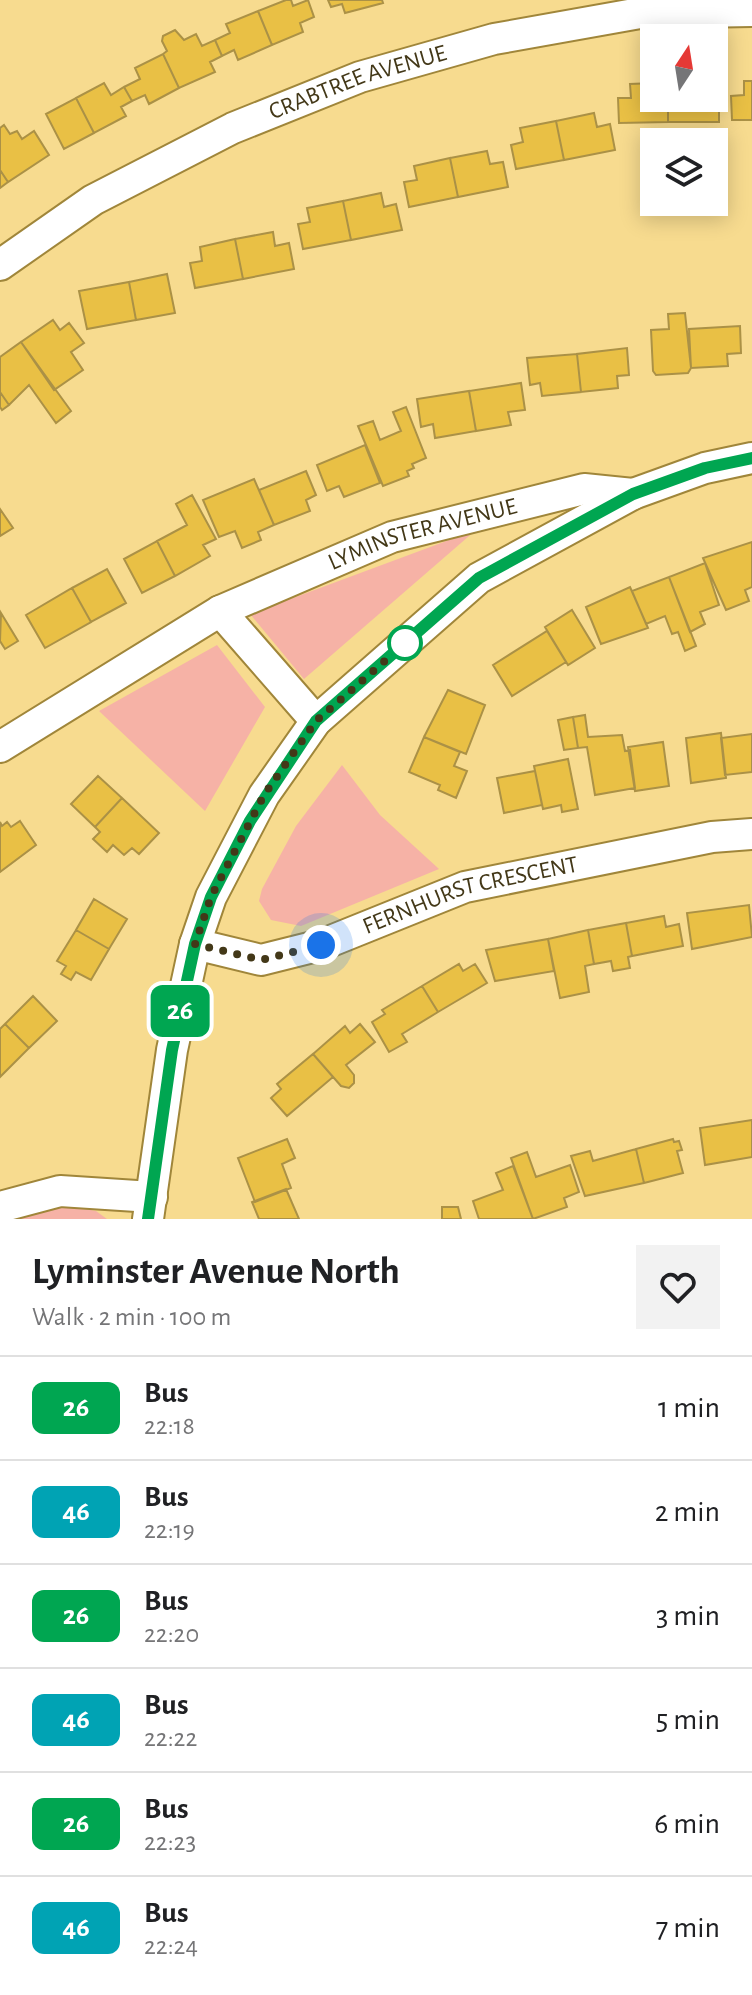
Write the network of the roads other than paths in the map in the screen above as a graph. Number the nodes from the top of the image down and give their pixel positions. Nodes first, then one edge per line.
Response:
1 (752, 11) edge
2 (0, 265) edge
3 (752, 458) edge
4 (633, 494) junction
5 (220, 611) junction
6 (316, 721) junction
7 (0, 747) edge
8 (752, 834) edge
9 (195, 944) junction
10 (0, 1207) edge
11 (150, 1208) edge

1 - 2 street, CRABTREE AVENUE
3 - 4 street
4 - 5 street, LYMINSTER AVENUE
4 - 6 street
5 - 6 street
5 - 7 street, LYMINSTER AVENUE
6 - 9 street
8 - 9 street, FERNHURST CRESCENT
9 - 11 street
10 - 11 street

